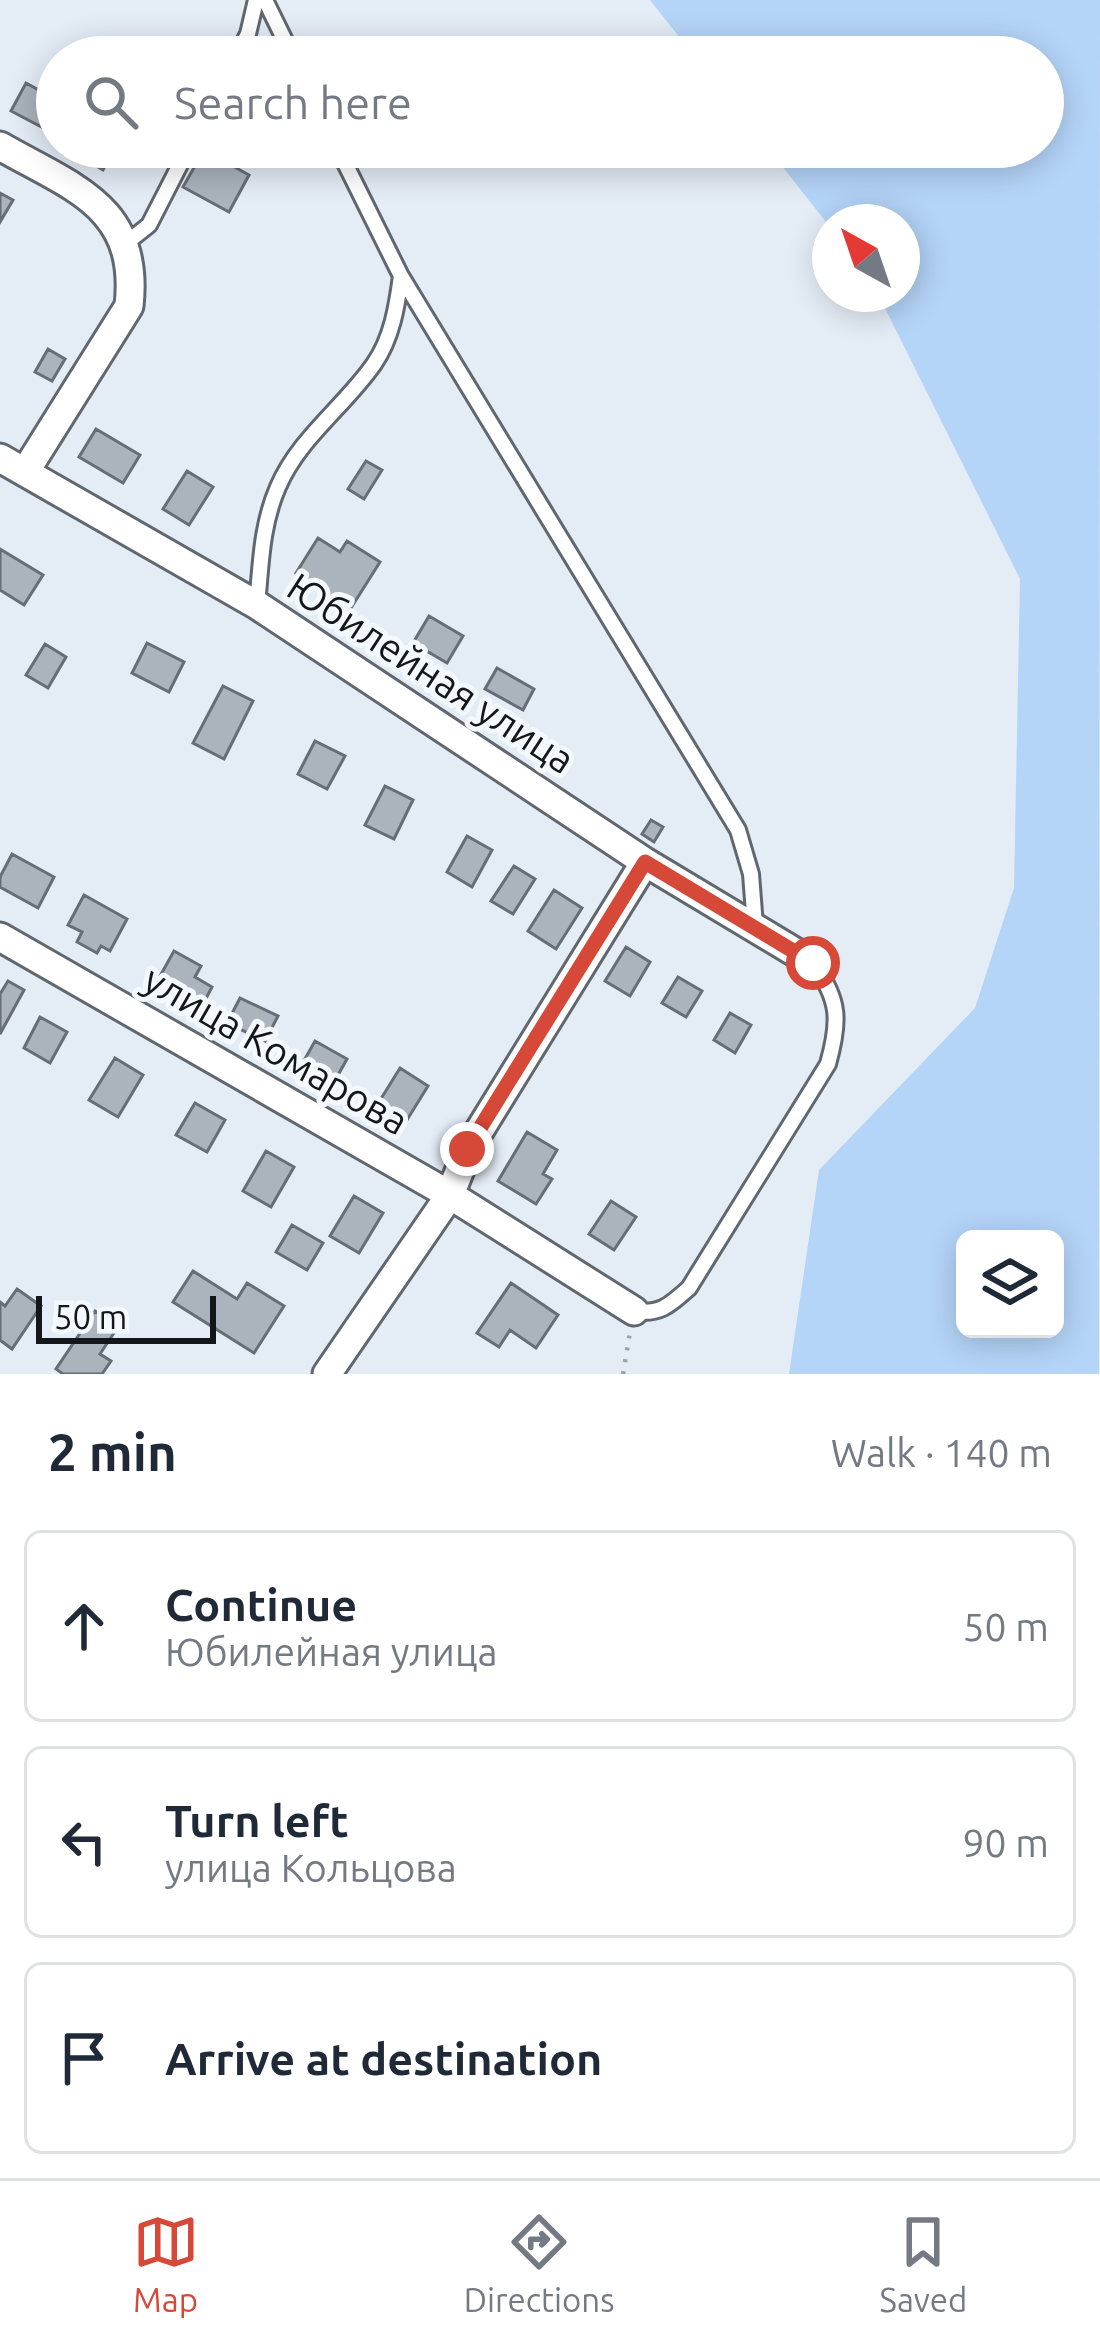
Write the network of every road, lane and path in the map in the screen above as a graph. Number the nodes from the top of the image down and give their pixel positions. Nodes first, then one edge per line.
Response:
1 (260, 0) edge
2 (247, 36) edge
3 (281, 36) edge
4 (0, 146) edge
5 (36, 167) edge
6 (39, 168) edge
7 (179, 168) edge
8 (347, 168) edge
9 (125, 244) junction
10 (400, 276) junction
11 (13, 465) edge
12 (257, 605) junction
13 (645, 862) junction
14 (755, 926) junction
15 (0, 937) edge
16 (813, 963) joint
17 (450, 1195) junction
18 (634, 1311) junction
19 (327, 1374) edge
20 (623, 1374) edge

1 - 2 lane
1 - 3 lane
4 - 5 street
6 - 9 street
7 - 9 lane
8 - 10 lane
9 - 11 street
10 - 12 lane
10 - 14 lane
11 - 12 street, Юбилейная улица
12 - 13 street, Юбилейная улица
13 - 14 street, Юбилейная улица
13 - 17 street
14 - 16 street, Юбилейная улица
15 - 17 street, улица Комарова
16 - 18 lane
17 - 18 street, улица Комарова
17 - 19 street
18 - 20 path

